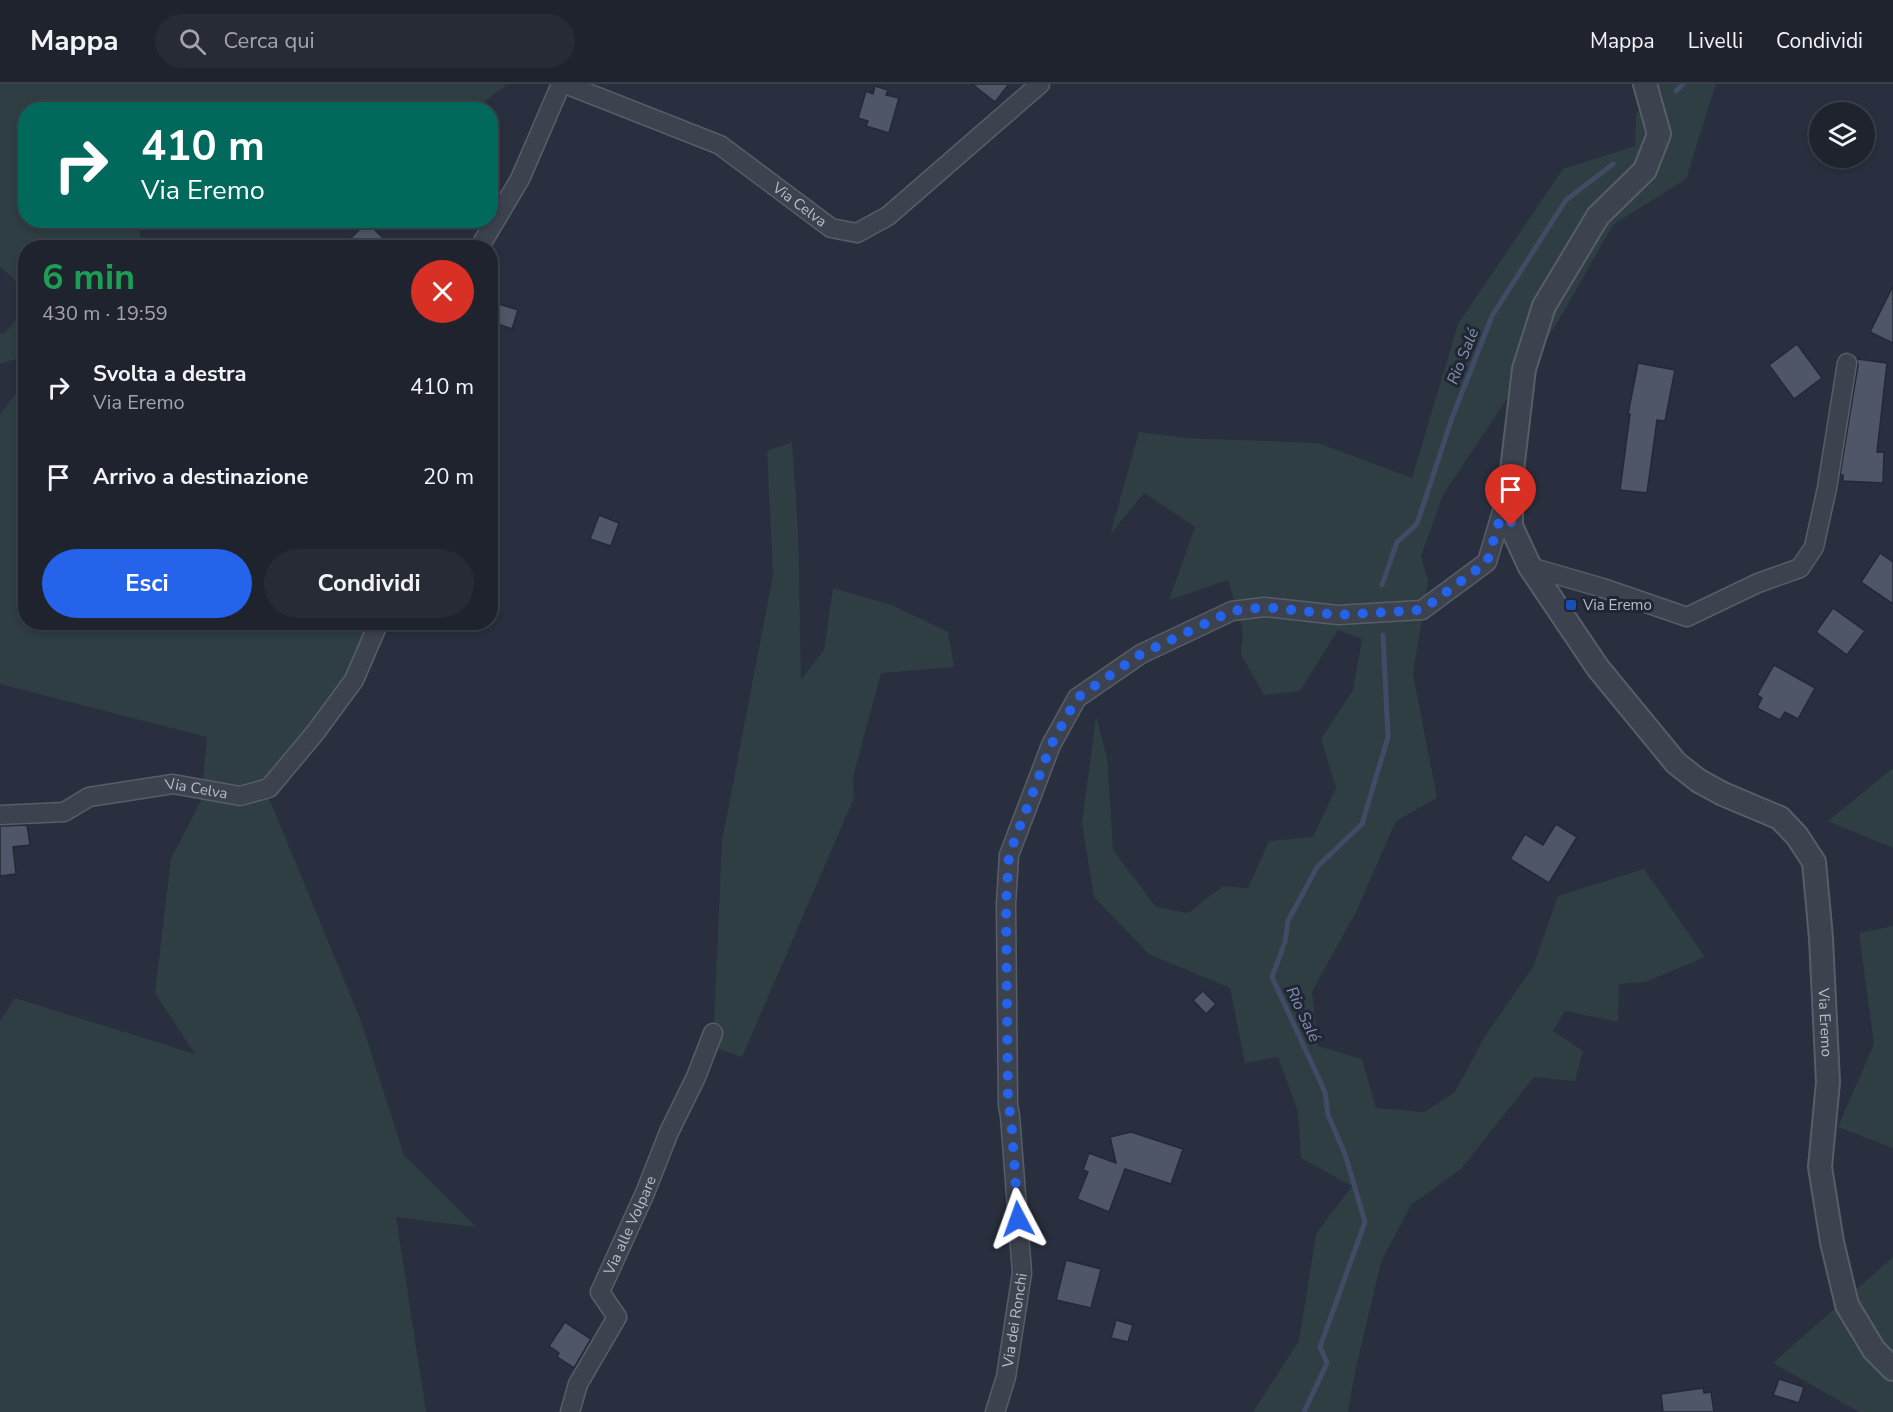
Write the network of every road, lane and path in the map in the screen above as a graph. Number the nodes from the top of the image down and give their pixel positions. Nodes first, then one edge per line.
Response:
1 (563, 84) edge
2 (1040, 84) edge
3 (1645, 84) edge
4 (498, 216) edge
5 (1847, 363) dead end
6 (1512, 479) junction
7 (1530, 567) junction
8 (376, 630) edge
9 (0, 815) edge
10 (713, 1033) dead end
11 (1893, 1369) edge
12 (570, 1412) edge
13 (995, 1412) edge

1 - 2 street, Via Celva
1 - 4 street, Via Celva
3 - 6 street, Via Eremo
5 - 7 street
6 - 7 street, Via Eremo
6 - 13 street, Via dei Ronchi
7 - 11 street, Via Eremo
8 - 9 street, Via Celva
10 - 12 street, Via alle Volpare

